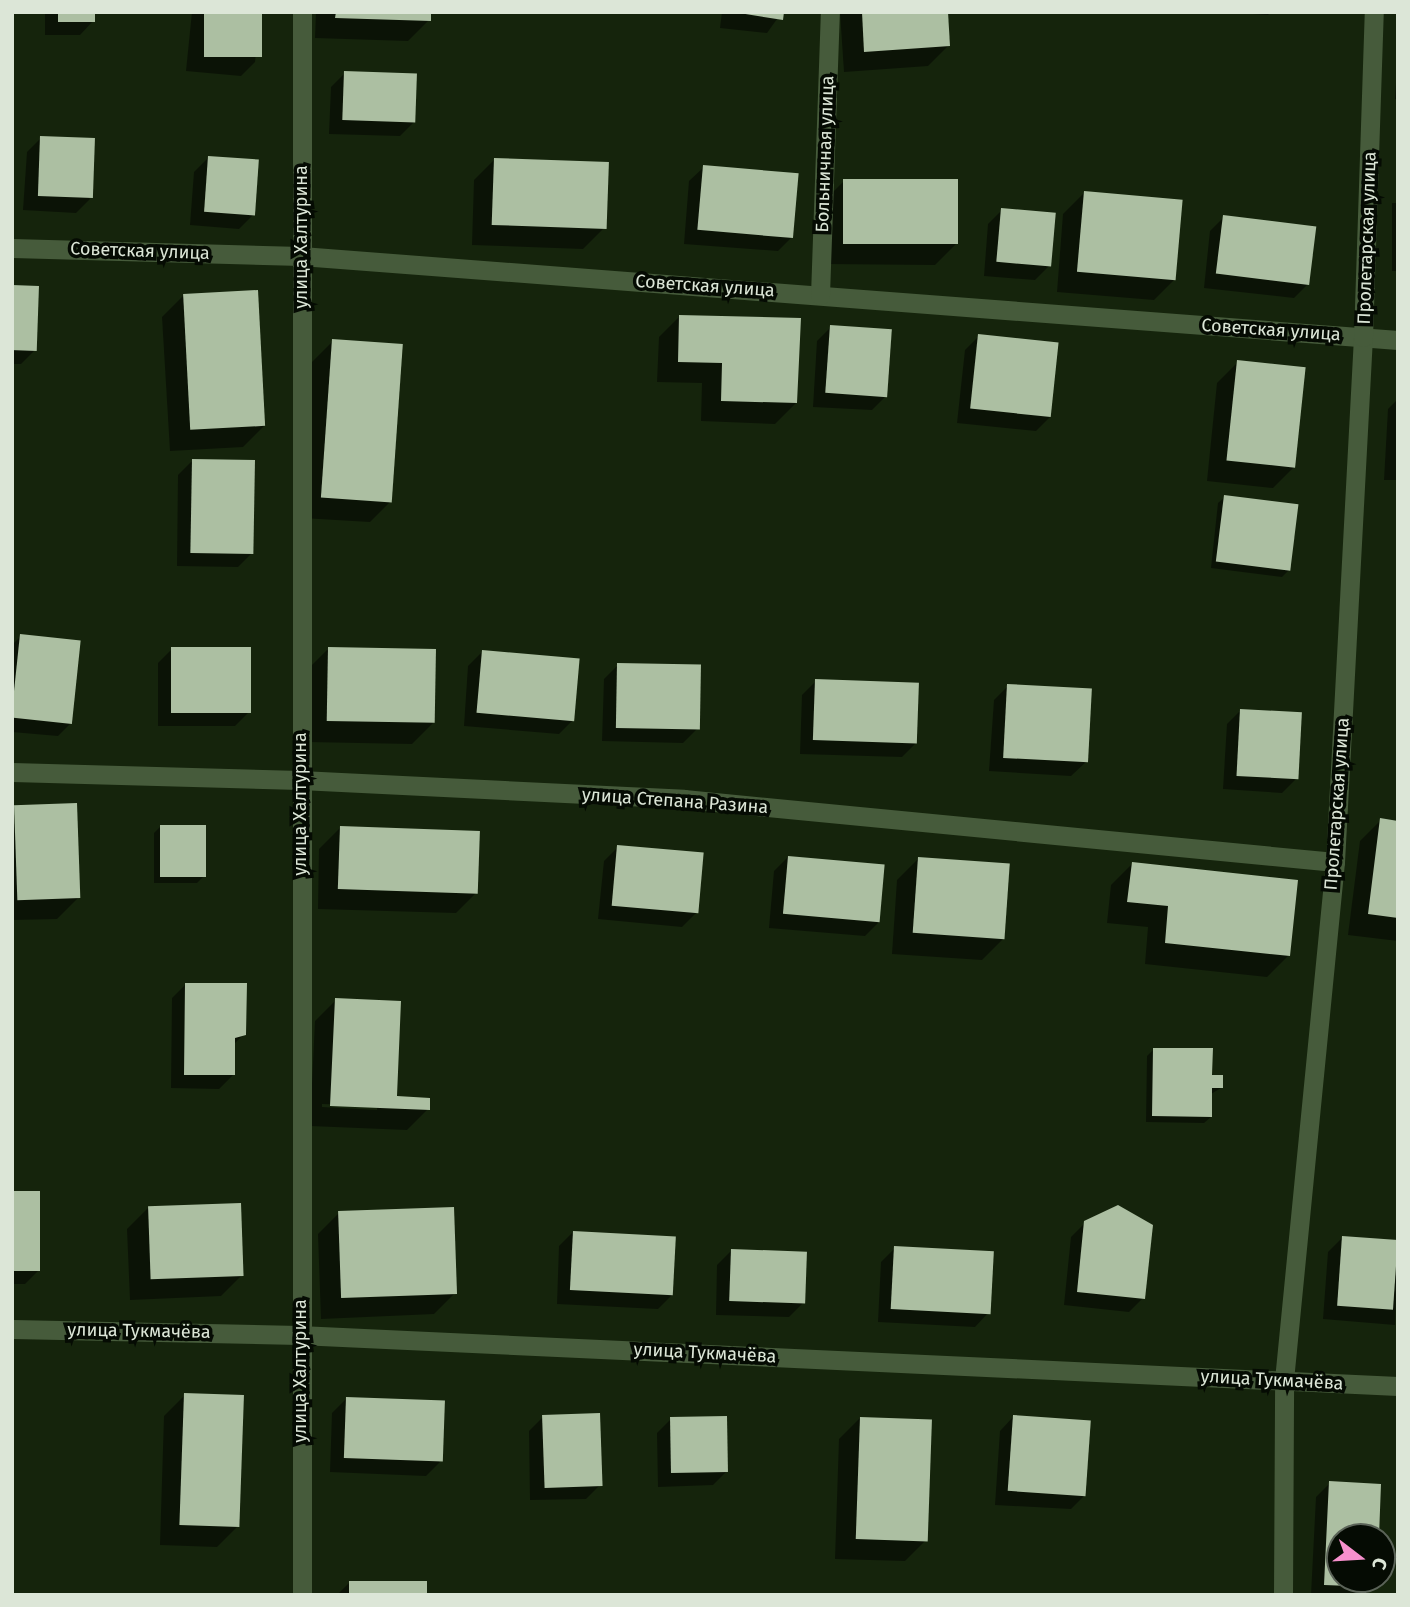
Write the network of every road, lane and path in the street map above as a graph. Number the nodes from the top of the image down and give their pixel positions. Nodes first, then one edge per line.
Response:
1 (302, 12) edge
2 (830, 12) edge
3 (1374, 12) edge
4 (12, 248) edge
5 (301, 256) junction
6 (820, 295) junction
7 (1363, 337) junction
8 (1398, 340) edge
9 (12, 772) edge
10 (300, 780) junction
11 (1335, 862) junction
12 (12, 1329) edge
13 (299, 1335) junction
14 (1284, 1380) junction
15 (1398, 1386) edge
16 (302, 1595) edge
17 (1283, 1595) edge

1 - 5 street, улица Халтурина
2 - 6 street, Больничная улица
3 - 7 street, Пролетарская улица
4 - 5 street, Советская улица
5 - 6 street, Советская улица
5 - 10 street, улица Халтурина
6 - 7 street, Советская улица
7 - 8 street, Советская улица
7 - 11 street, Пролетарская улица
9 - 10 street, улица Степана Разина
10 - 11 street, улица Степана Разина
10 - 13 street, улица Халтурина
11 - 14 street, Пролетарская улица
12 - 13 street, улица Тукмачёва
13 - 14 street, улица Тукмачёва
13 - 16 street, улица Халтурина
14 - 15 street, улица Тукмачёва
14 - 17 street, Пролетарская улица

